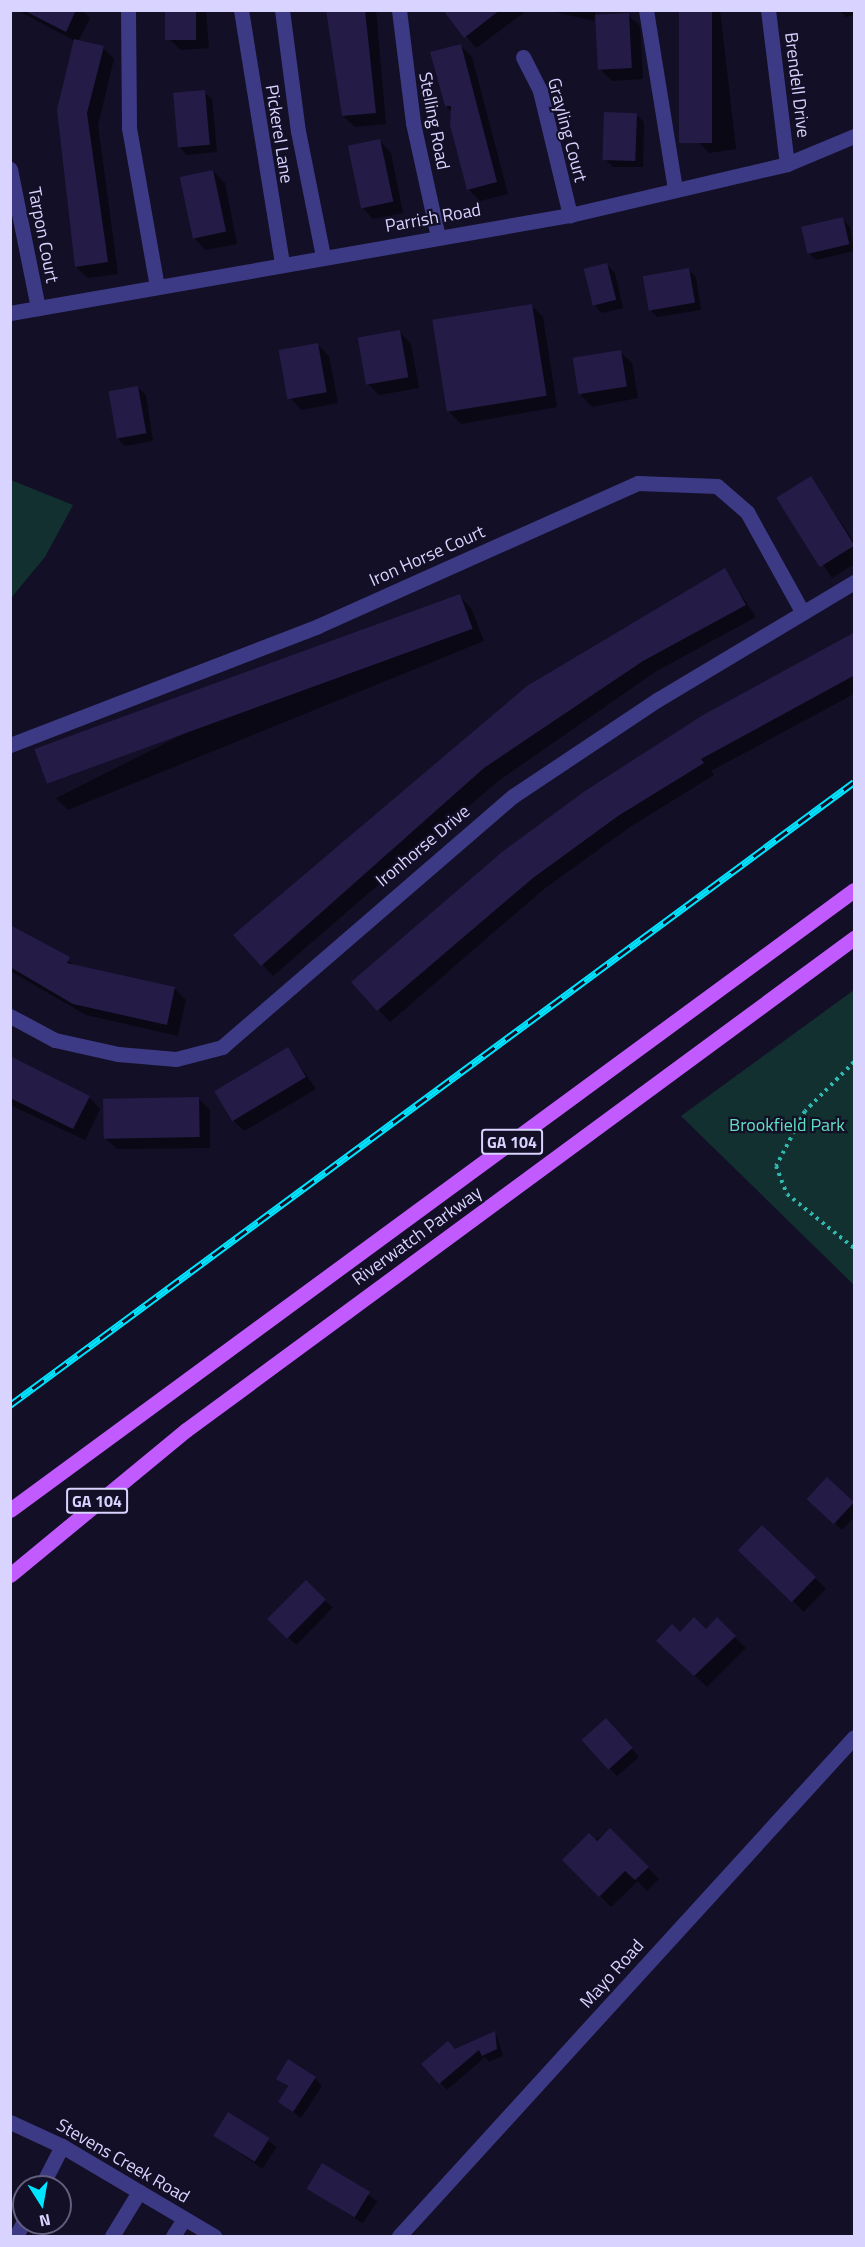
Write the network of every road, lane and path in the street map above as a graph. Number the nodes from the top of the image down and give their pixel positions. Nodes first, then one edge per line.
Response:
1 (128, 10) edge
2 (241, 10) edge
3 (282, 10) edge
4 (399, 10) edge
5 (646, 10) edge
6 (768, 10) edge
7 (523, 57) dead end
8 (855, 136) edge
9 (787, 164) junction
10 (10, 170) edge
11 (675, 190) junction
12 (570, 215) junction
13 (438, 237) junction
14 (323, 256) junction
15 (282, 264) junction
16 (157, 286) junction
17 (38, 308) junction
18 (10, 313) edge
19 (855, 582) edge
20 (803, 614) junction
21 (10, 745) edge
22 (855, 890) edge
23 (855, 938) edge
24 (10, 1016) edge
25 (855, 1062) edge
26 (855, 1248) edge
27 (10, 1510) edge
28 (10, 1575) edge
29 (855, 1737) edge
30 (10, 2122) edge
31 (62, 2146) junction
32 (47, 2175) edge
33 (139, 2192) junction
34 (184, 2219) junction
35 (117, 2235) edge
36 (173, 2236) edge
37 (214, 2236) edge
38 (399, 2236) edge

1 - 16 street
2 - 15 street, Pickerel Lane
3 - 14 street, Pickerel Lane
4 - 13 street, Stelling Road
5 - 11 street
6 - 9 street, Brendell Drive
7 - 12 street, Grayling Court
8 - 9 street, Parrish Road
9 - 11 street, Parrish Road
10 - 17 street, Tarpon Court
11 - 12 street, Parrish Road
12 - 13 street, Parrish Road
13 - 14 street, Parrish Road
14 - 15 street, Parrish Road
15 - 16 street, Parrish Road
16 - 17 street, Parrish Road
17 - 18 street, Parrish Road
19 - 20 street, Ironhorse Drive
20 - 21 street, Iron Horse Court
20 - 24 street, Ironhorse Drive
22 - 27 main road, Riverwatch Parkway / GA 104
23 - 28 main road, Riverwatch Parkway / GA 104
25 - 26 path
29 - 38 street, Mayo Road
30 - 31 street, Stevens Creek Road
31 - 32 street
31 - 33 street, Stevens Creek Road
33 - 34 street, Stevens Creek Road
33 - 35 street
34 - 36 street
34 - 37 street, Stevens Creek Road

